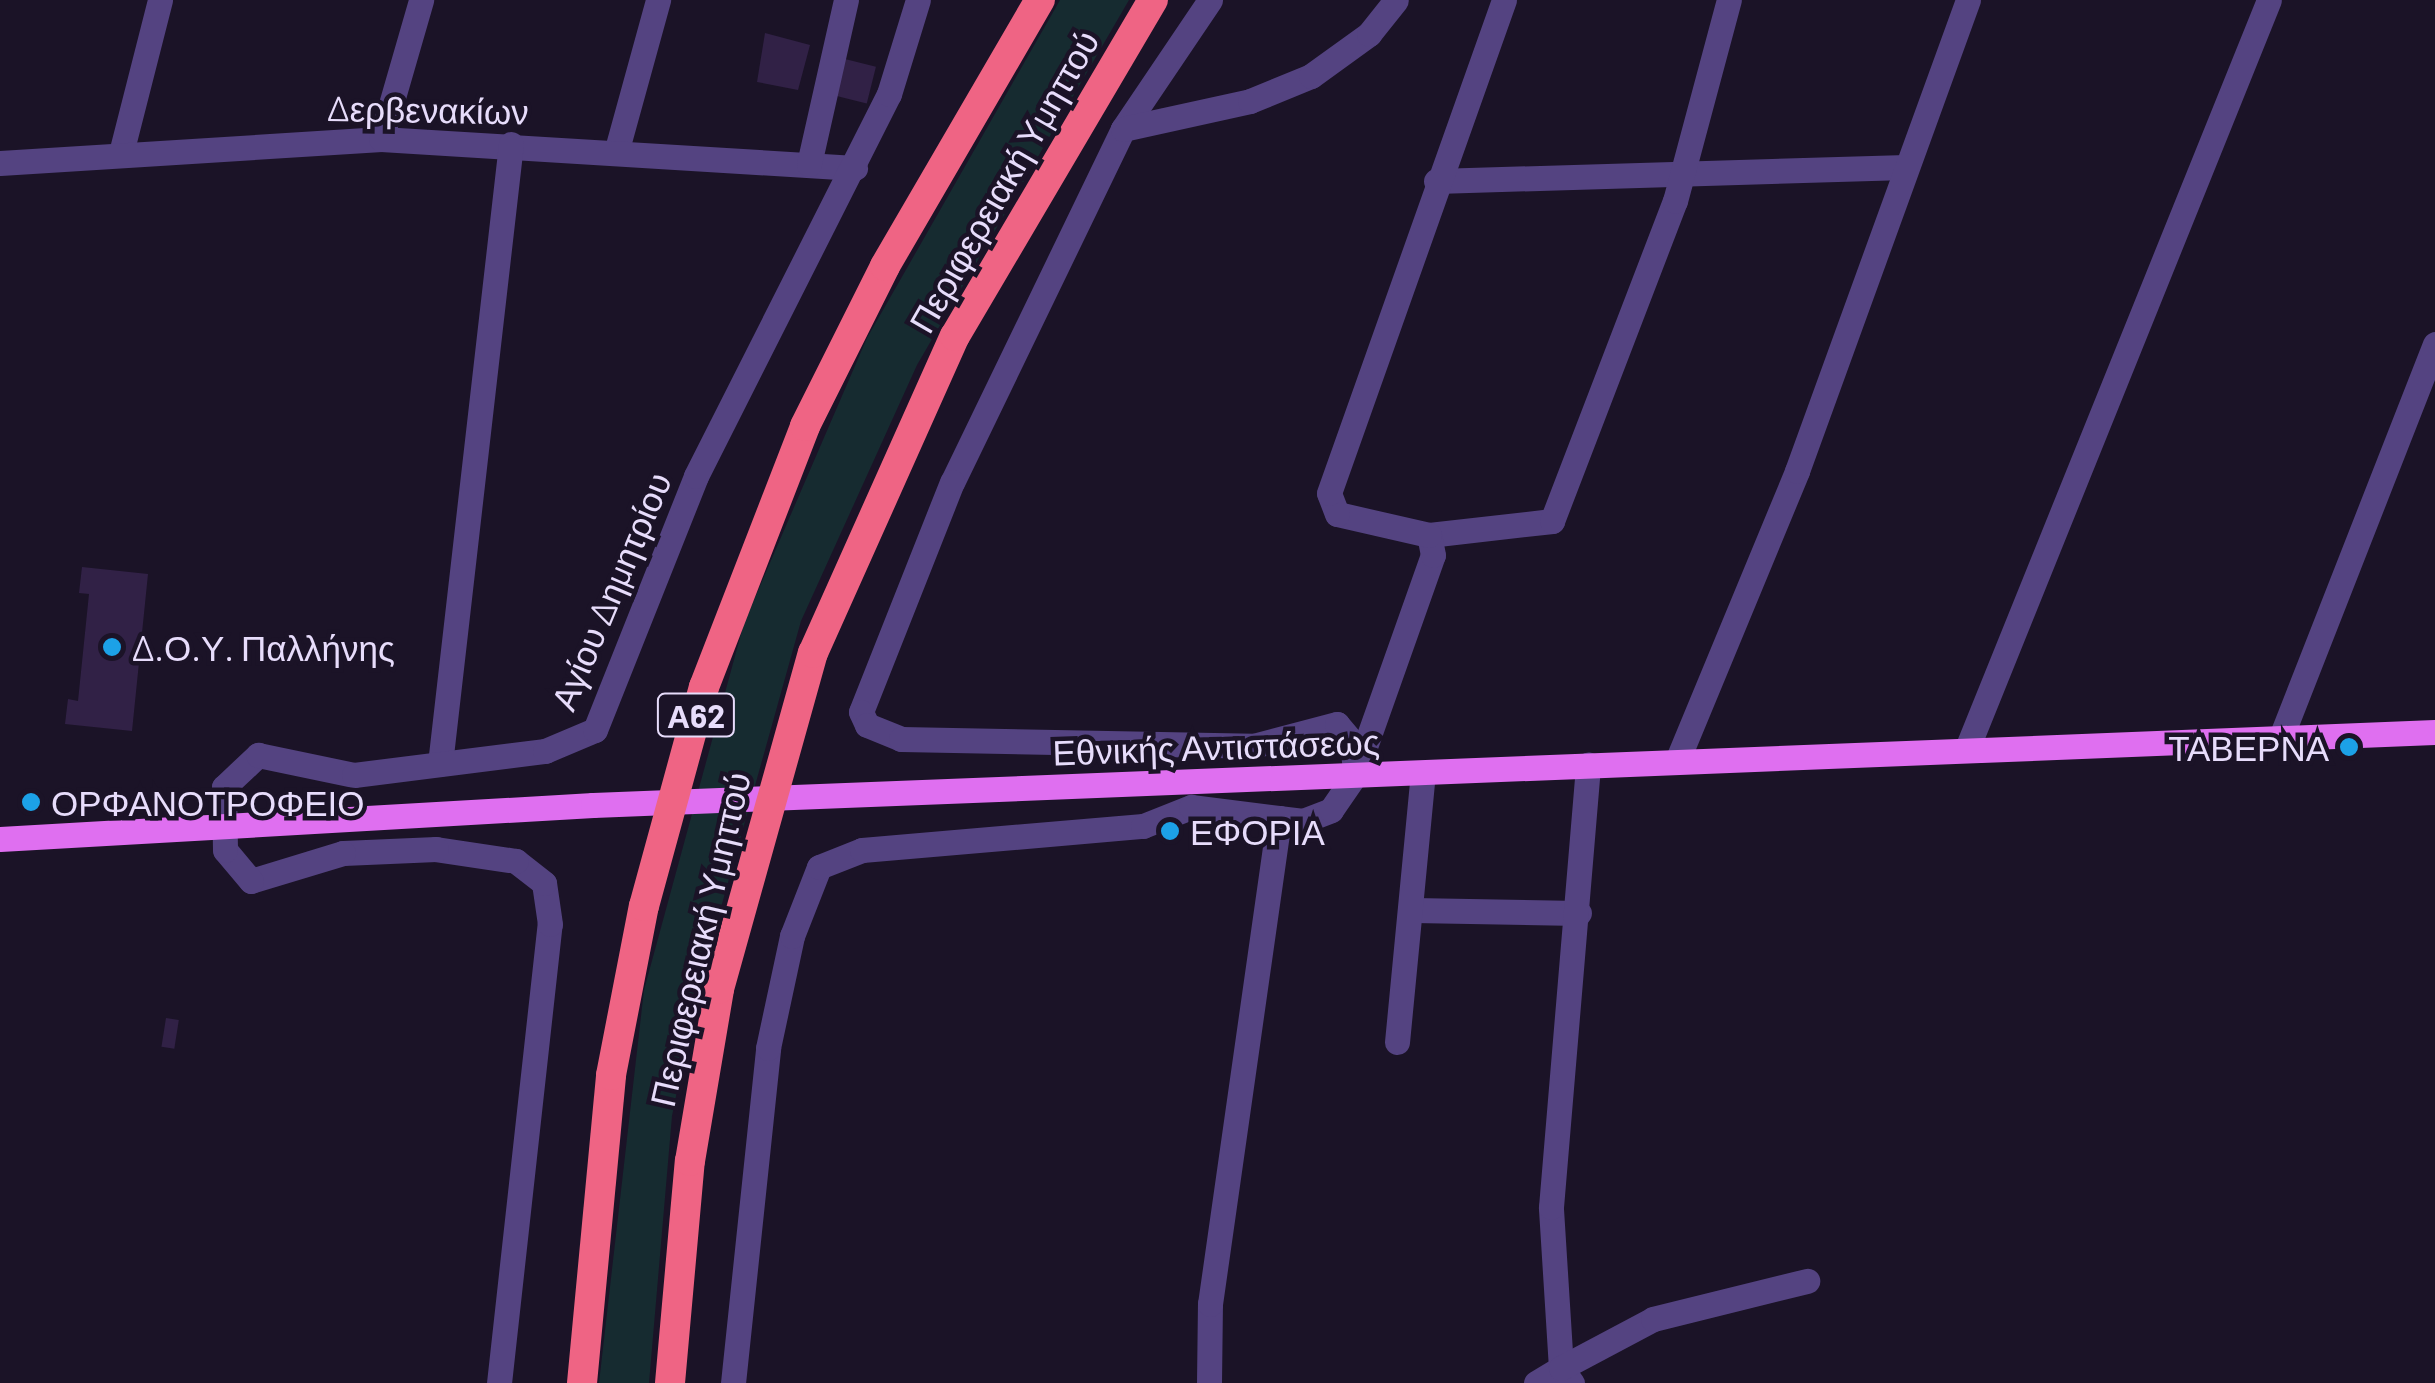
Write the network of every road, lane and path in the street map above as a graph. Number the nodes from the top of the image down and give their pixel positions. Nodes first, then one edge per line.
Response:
1 (160, 0) edge
2 (420, 0) edge
3 (658, 0) edge
4 (846, 0) edge
5 (918, 0) edge
6 (1040, 0) edge
7 (1153, 0) edge
8 (1210, 0) edge
9 (1396, 0) edge
10 (1504, 0) edge
11 (1729, 0) edge
12 (1968, 0) edge
13 (2268, 0) edge
14 (1124, 129) junction
15 (382, 139) junction
16 (511, 144) junction
17 (616, 150) junction
18 (121, 153) junction
19 (0, 163) edge
20 (809, 164) junction
21 (1906, 167) junction
22 (856, 168) junction
23 (1685, 172) junction
24 (1436, 181) junction
25 (2435, 344) edge
26 (1430, 535) junction
27 (2435, 732) edge
28 (2281, 737) junction
29 (1968, 746) junction
30 (1677, 761) junction
31 (440, 764) junction
32 (1588, 765) junction
33 (1423, 773) junction
34 (1355, 775) junction
35 (1279, 818) junction
36 (221, 826) junction
37 (0, 839) edge
38 (1414, 910) junction
39 (1579, 913) junction
40 (1397, 1042) dead end
41 (1808, 1281) dead end
42 (1566, 1376) edge
43 (498, 1383) edge
44 (582, 1383) edge
45 (670, 1383) edge
46 (733, 1383) edge
47 (1208, 1383) edge
48 (1536, 1383) edge

1 - 18 street
2 - 15 street
3 - 17 street
4 - 20 street
5 - 22 street, Αγίου Δημητρίου
6 - 44 highway, Περιφερειακή Υμηττού / Α62
7 - 45 highway, Περιφερειακή Υμηττού / Α62
8 - 14 street
9 - 14 street
10 - 24 street
11 - 23 street
12 - 21 street
13 - 29 street
14 - 34 street
15 - 16 street, Δερβενακίων
15 - 18 street, Δερβενακίων
16 - 17 street, Δερβενακίων
16 - 31 street
17 - 20 street, Δερβενακίων
18 - 19 street, Δερβενακίων
20 - 22 street, Δερβενακίων
21 - 23 street
21 - 30 street
22 - 31 street, Αγίου Δημητρίου
23 - 24 street
23 - 26 street
24 - 26 street
25 - 28 street
26 - 34 street
27 - 28 main road, Εθνικής Αντιστάσεως
28 - 29 main road, Εθνικής Αντιστάσεως
29 - 30 main road, Εθνικής Αντιστάσεως
30 - 32 main road, Εθνικής Αντιστάσεως
31 - 36 street, Αγίου Δημητρίου
32 - 33 main road, Εθνικής Αντιστάσεως
32 - 39 street
33 - 34 main road, Εθνικής Αντιστάσεως
33 - 38 street
34 - 35 street
34 - 36 main road, Εθνικής Αντιστάσεως
35 - 46 street
35 - 47 street
36 - 37 main road, Εθνικής Αντιστάσεως
36 - 43 street
38 - 39 street
38 - 40 street
39 - 42 street
41 - 42 street
42 - 48 street

